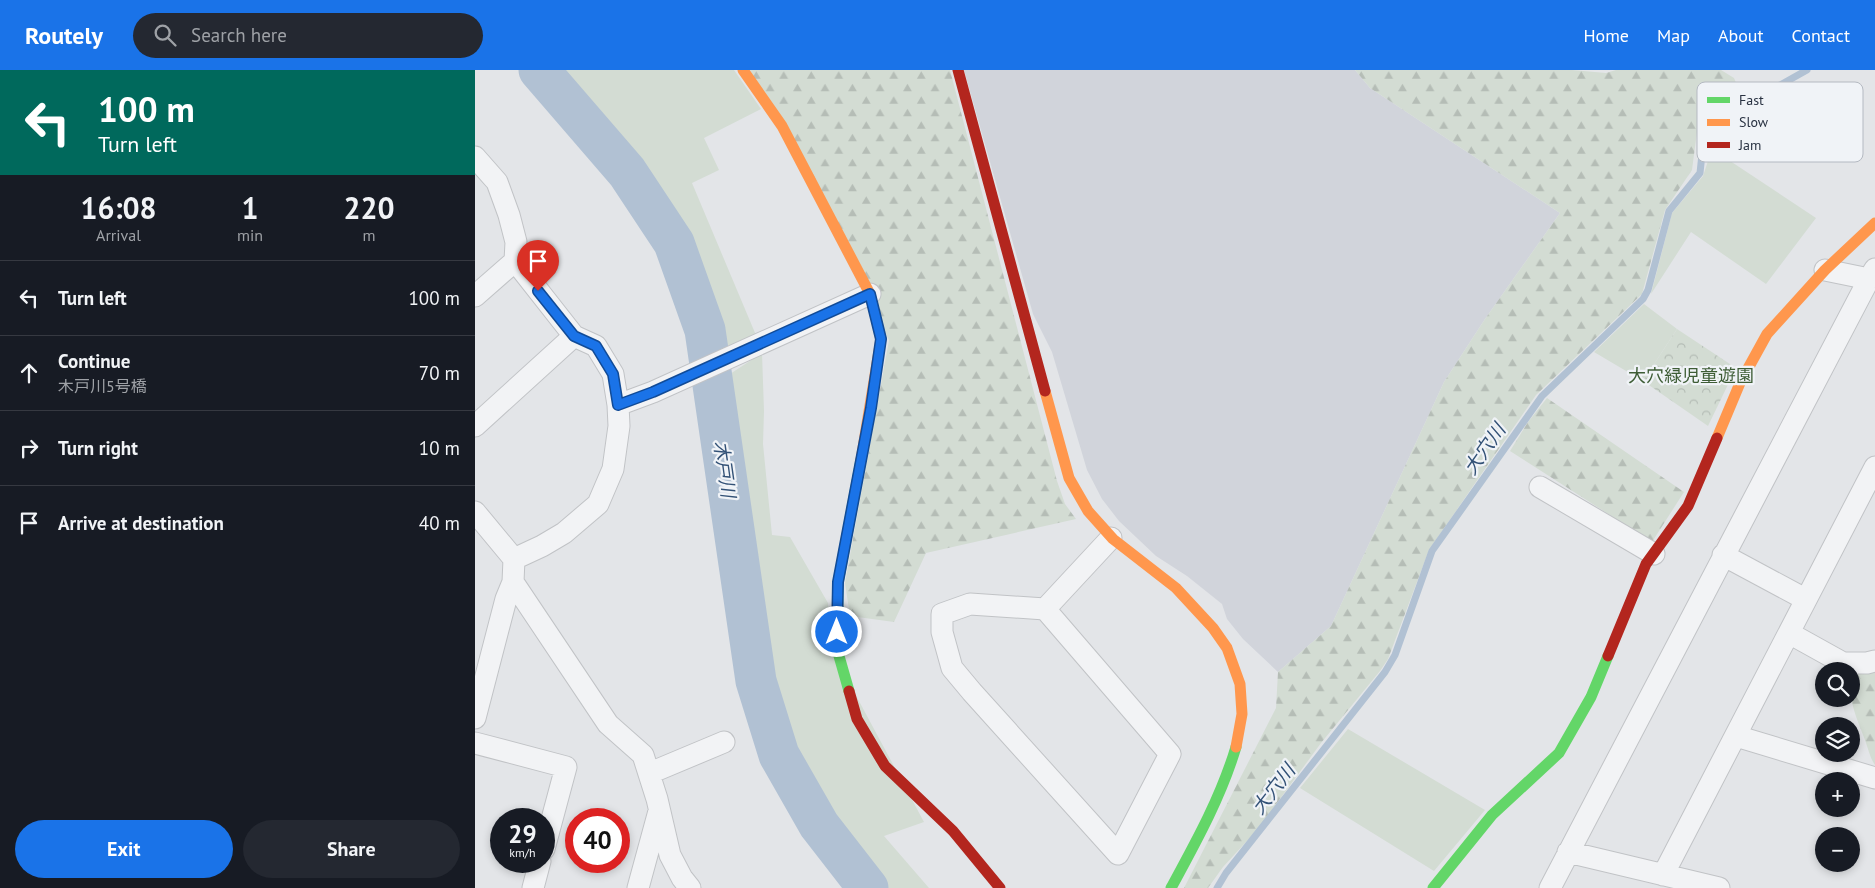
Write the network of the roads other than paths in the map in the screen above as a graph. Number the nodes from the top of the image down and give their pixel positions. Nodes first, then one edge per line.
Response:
1 (743, 70) edge
2 (958, 70) edge
3 (475, 157) edge
4 (1875, 223) edge
5 (515, 261) junction
6 (1825, 270) junction
7 (1872, 274) edge
8 (870, 294) junction
9 (475, 296) edge
10 (574, 336) junction
11 (635, 399) junction
12 (475, 426) edge
13 (1875, 467) edge
14 (1540, 487) dead end
15 (475, 512) edge
16 (1111, 538) junction
17 (1654, 554) junction
18 (1723, 555) junction
19 (514, 559) junction
20 (513, 582) junction
21 (1805, 599) junction
22 (1045, 609) junction
23 (1789, 633) junction
24 (1875, 661) edge
25 (475, 718) edge
26 (1736, 736) junction
27 (724, 742) dead end
28 (475, 743) edge
29 (650, 773) junction
30 (1875, 778) edge
31 (555, 808) edge
32 (660, 809) junction
33 (1568, 852) junction
34 (537, 873) edge
35 (1663, 875) junction
36 (533, 888) edge
37 (638, 888) edge
38 (690, 888) edge
39 (1000, 888) edge
40 (1171, 888) edge
41 (1433, 888) edge
42 (1549, 888) edge
43 (1719, 888) edge

1 - 8 street
2 - 16 street
3 - 5 street
4 - 6 street
5 - 9 street
5 - 10 street
6 - 7 street
6 - 17 street
7 - 18 street
8 - 11 street
8 - 39 street
10 - 11 street
10 - 12 street
11 - 19 street
13 - 21 street
14 - 17 street
15 - 19 street
16 - 22 street
16 - 40 street
17 - 41 street
18 - 21 street
18 - 33 street
19 - 20 street
20 - 25 street
20 - 29 street
21 - 23 street
22 - 22 street
23 - 24 street
23 - 26 street
26 - 30 street
26 - 35 street
27 - 29 street
28 - 31 street
29 - 32 street
32 - 37 street
32 - 38 street
33 - 35 street
33 - 42 street
34 - 36 street
35 - 43 street

